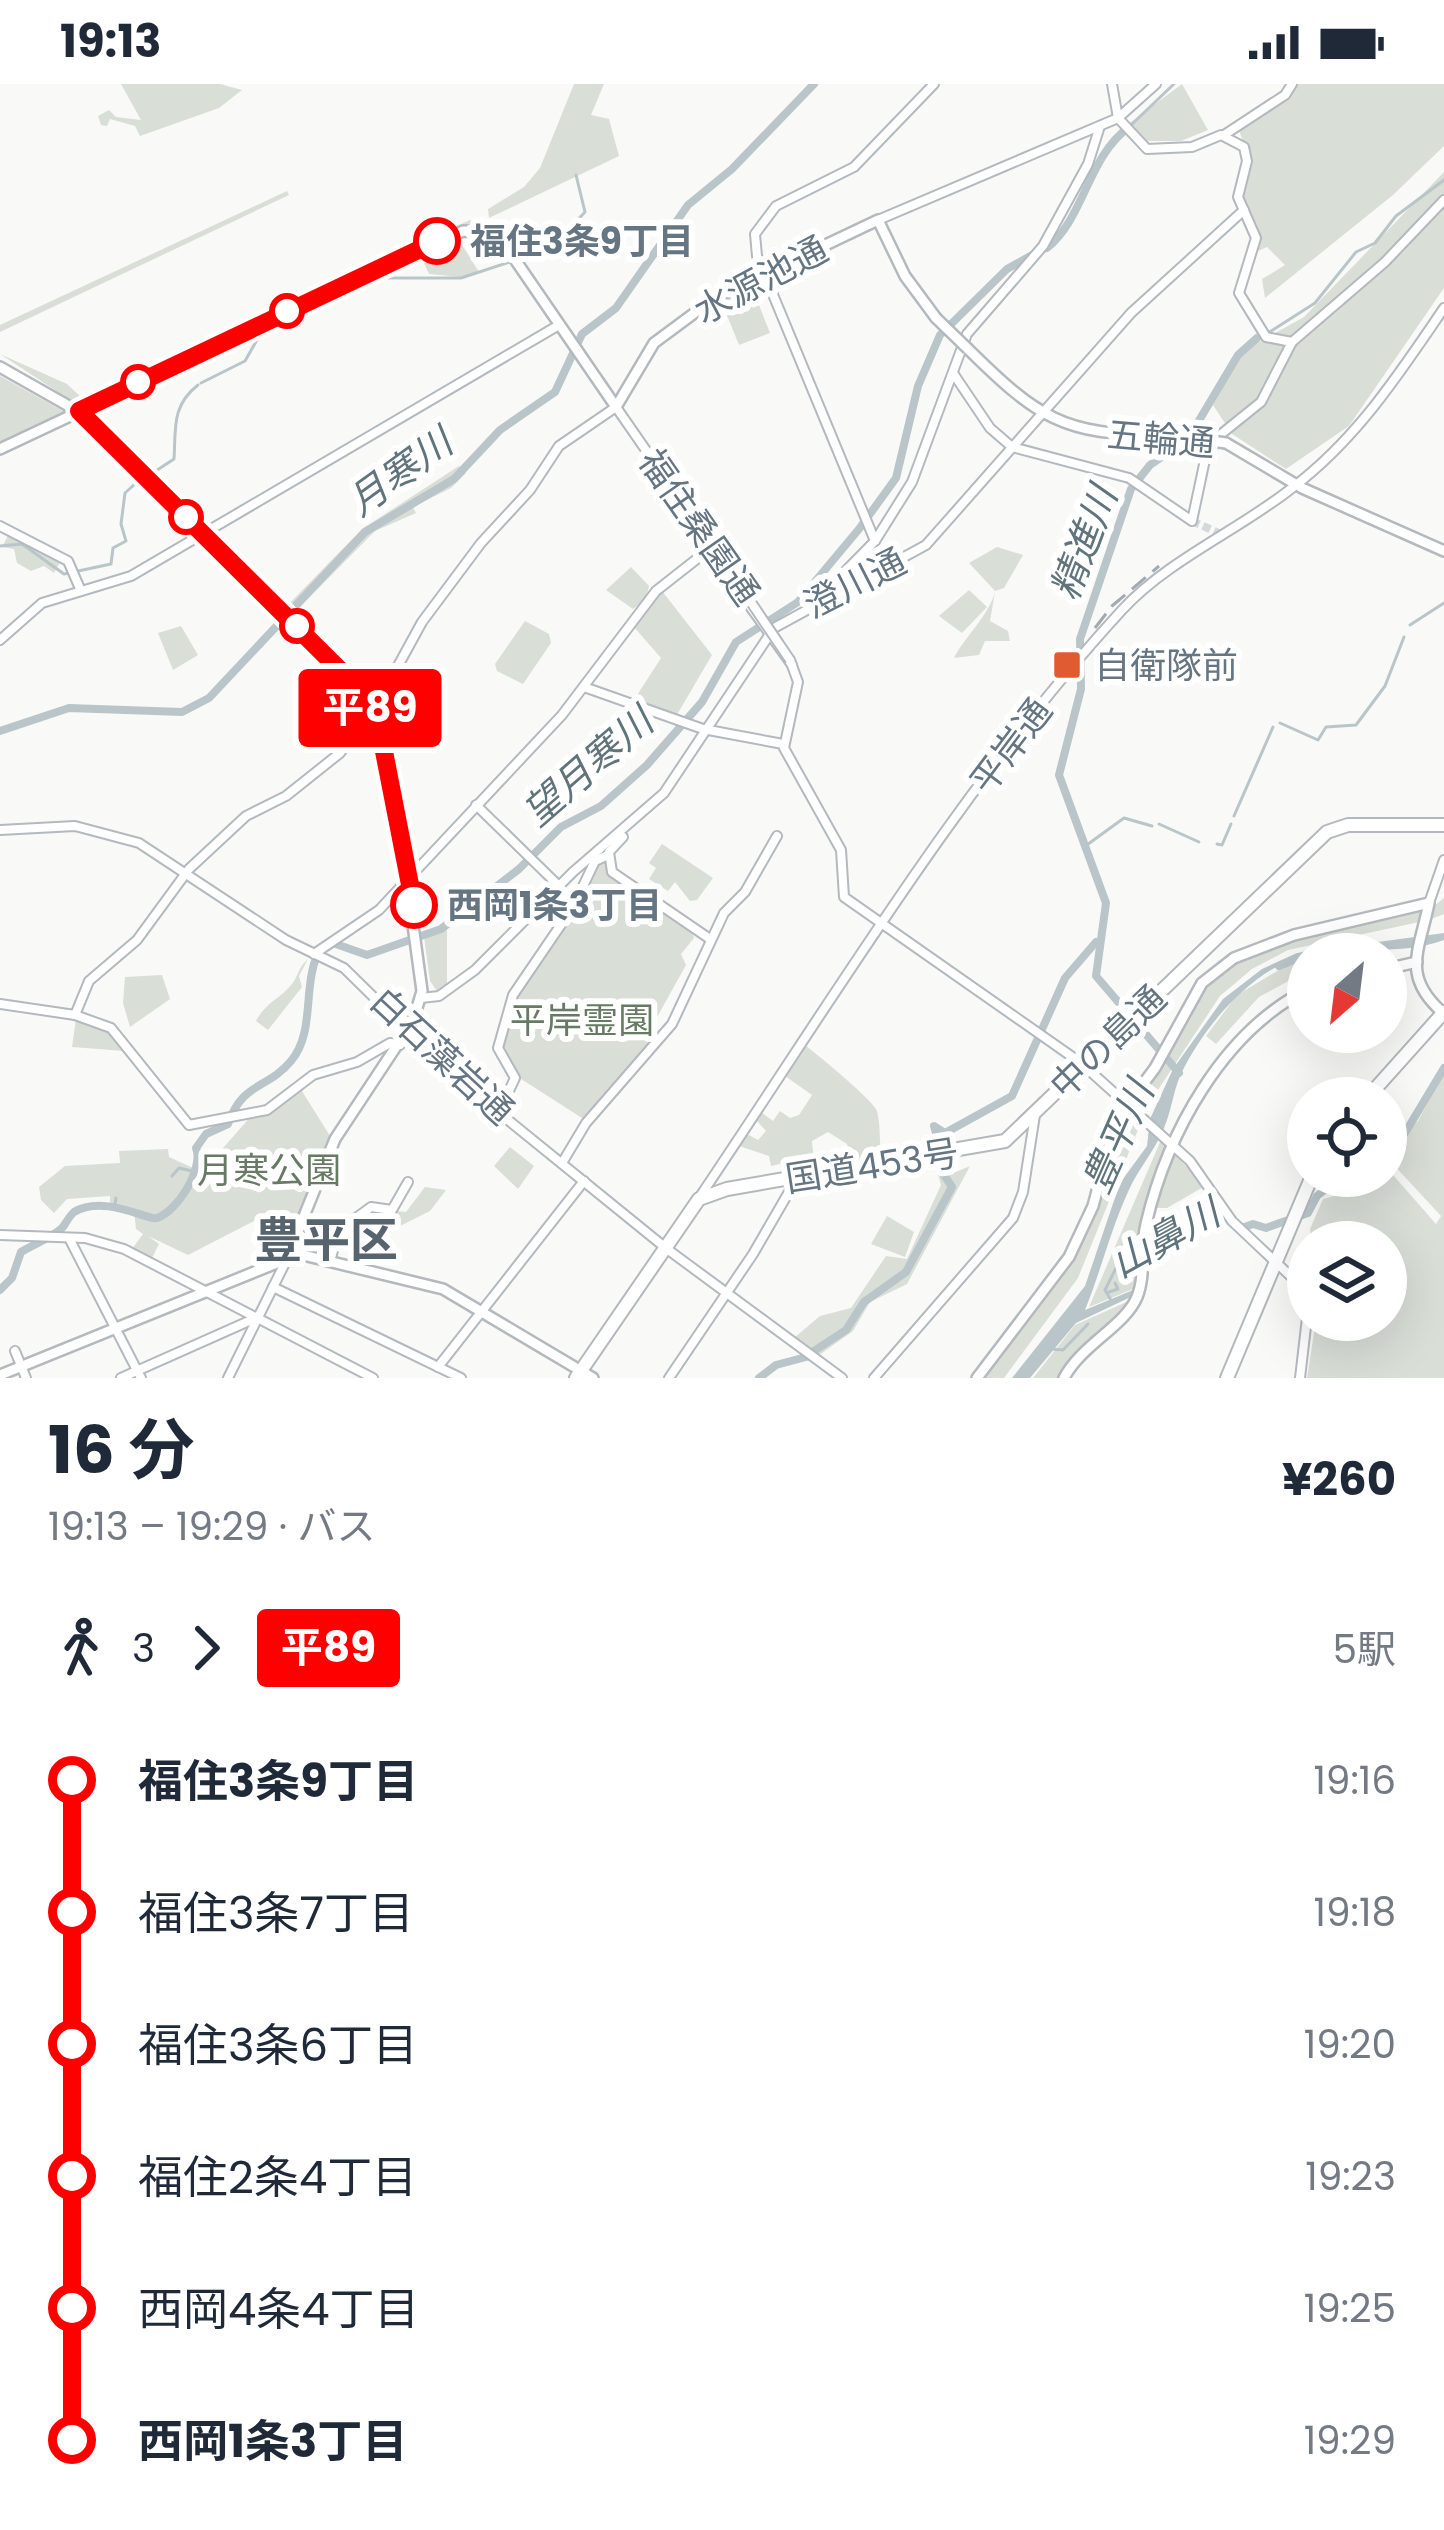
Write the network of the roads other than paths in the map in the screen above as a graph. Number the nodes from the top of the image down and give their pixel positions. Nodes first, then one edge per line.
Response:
1 (934, 84) edge
2 (1112, 84) edge
3 (1156, 84) edge
4 (1292, 84) edge
5 (1122, 125) junction
6 (1100, 126) junction
7 (1229, 132) junction
8 (1444, 200) edge
9 (1244, 210) junction
10 (878, 220) junction
11 (765, 274) junction
12 (1444, 308) edge
13 (559, 325) junction
14 (1292, 342) junction
15 (0, 365) edge
16 (953, 373) junction
17 (616, 407) junction
18 (76, 411) junction
19 (1042, 415) junction
20 (0, 447) edge
21 (1012, 447) junction
22 (1296, 485) junction
23 (0, 526) edge
24 (201, 535) junction
25 (875, 541) junction
26 (712, 547) junction
27 (1444, 551) edge
28 (727, 568) junction
29 (80, 591) junction
30 (819, 602) junction
31 (769, 630) junction
32 (0, 640) edge
33 (791, 663) junction
34 (584, 687) junction
35 (371, 713) junction
36 (707, 730) junction
37 (783, 744) junction
38 (476, 805) junction
39 (1444, 825) edge
40 (0, 830) edge
41 (620, 833) junction
42 (777, 836) dead end
43 (608, 855) junction
44 (1444, 860) edge
45 (185, 872) junction
46 (407, 880) junction
47 (560, 887) junction
48 (1428, 905) junction
49 (884, 926) junction
50 (710, 939) junction
51 (314, 954) junction
52 (1417, 961) junction
53 (1407, 964) edge
54 (1407, 968) edge
55 (1415, 979) junction
56 (423, 998) junction
57 (1287, 1001) edge
58 (0, 1004) edge
59 (1443, 1013) edge
60 (75, 1015) junction
61 (408, 1033) junction
62 (399, 1045) junction
63 (1084, 1066) junction
64 (1386, 1077) edge
65 (1127, 1104) junction
66 (500, 1112) junction
67 (1034, 1120) junction
68 (1173, 1145) junction
69 (562, 1163) junction
70 (797, 1178) junction
71 (584, 1181) junction
72 (408, 1182) dead end
73 (1304, 1197) edge
74 (699, 1199) junction
75 (0, 1235) edge
76 (69, 1238) junction
77 (666, 1248) junction
78 (288, 1258) junction
79 (1277, 1260) junction
80 (330, 1262) junction
81 (273, 1287) junction
82 (207, 1291) junction
83 (727, 1293) junction
84 (481, 1313) junction
85 (258, 1317) junction
86 (120, 1328) junction
87 (15, 1351) dead end
88 (438, 1367) junction
89 (23, 1372) edge
90 (139, 1374) edge
91 (583, 1375) edge
92 (4, 1377) edge
93 (122, 1378) edge
94 (228, 1378) edge
95 (373, 1378) edge
96 (460, 1378) edge
97 (669, 1378) edge
98 (842, 1378) edge
99 (874, 1378) edge
100 (976, 1378) edge
101 (1064, 1378) edge
102 (1227, 1378) edge
103 (1300, 1378) edge

1 - 11 street
2 - 5 street
3 - 5 street, 水源池通
4 - 7 street
5 - 6 street, 水源池通
5 - 7 street
6 - 10 street, 水源池通
6 - 16 street
7 - 9 street
8 - 14 street
9 - 14 street
9 - 19 street, 澄川通
10 - 11 main road, 水源池通
10 - 19 main road, 五輪通, bridge
11 - 17 main road, 水源池通
11 - 25 street
12 - 22 street, 平岸通
13 - 17 main road, 福住桑園通
13 - 18 main road, 福住桑園通
13 - 24 street
14 - 21 street
15 - 18 main road
16 - 21 street
16 - 25 street
17 - 26 street, 福住桑園通
17 - 35 street, 水源池通
18 - 20 main road, 福住桑園通
18 - 24 main road
19 - 21 street, 澄川通
19 - 22 main road, 五輪通, bridge
21 - 30 street, 澄川通
22 - 27 main road, 五輪通
22 - 49 street, 平岸通
23 - 29 street
24 - 29 street
24 - 35 main road
25 - 30 street
26 - 28 street, 福住桑園通
26 - 34 street
28 - 31 street, bridge
28 - 33 street, 福住桑園通, bridge
29 - 32 street
30 - 31 street, 澄川通
31 - 33 street
31 - 36 street, 澄川通
33 - 37 street
34 - 36 street
34 - 38 street
35 - 45 street, 水源池通
35 - 46 main road
36 - 37 street
36 - 41 street, 澄川通
37 - 49 street
38 - 46 street
38 - 47 street
39 - 63 highway, 中の島通
40 - 45 street, 白石藻岩通
41 - 43 street
41 - 47 street, 澄川通
42 - 50 street
43 - 50 street
43 - 66 street
44 - 48 street
45 - 51 street, 白石藻岩通
45 - 60 street, 水源池通
46 - 51 street
46 - 56 main road
47 - 56 street, 澄川通
48 - 52 main road
48 - 65 main road
49 - 63 street
49 - 74 street, 平岸通
50 - 69 street
51 - 61 street, 白石藻岩通
52 - 53 main road
52 - 55 main road
54 - 55 main road
55 - 59 main road
56 - 61 main road
57 - 68 main road
58 - 60 street
59 - 64 highway
60 - 62 street
61 - 62 main road
61 - 66 street, 白石藻岩通
62 - 78 main road
63 - 65 street
63 - 67 highway, 中の島通
65 - 68 street
65 - 100 main road
66 - 69 street, 白石藻岩通
67 - 70 highway, 国道453号
67 - 99 street, 中の島通
68 - 79 street
68 - 101 main road
69 - 71 street, 白石藻岩通
70 - 74 highway, 国道453号
70 - 83 street
71 - 77 street, 白石藻岩通
71 - 84 street
72 - 80 street
73 - 79 highway
74 - 77 highway, 平岸通
75 - 76 street
76 - 82 street
76 - 86 street
77 - 83 street, 白石藻岩通
77 - 91 highway, 平岸通
78 - 80 main road
78 - 81 street
78 - 82 main road
79 - 102 highway
79 - 103 street
80 - 84 main road
80 - 84 main road
81 - 85 street
81 - 88 street
82 - 85 street
82 - 86 main road
83 - 97 street
83 - 98 street, 白石藻岩通
84 - 88 street
84 - 91 main road
85 - 90 street
85 - 94 street
85 - 95 street
86 - 89 main road
86 - 90 street
87 - 89 street
88 - 96 street
89 - 92 main road
90 - 93 street

